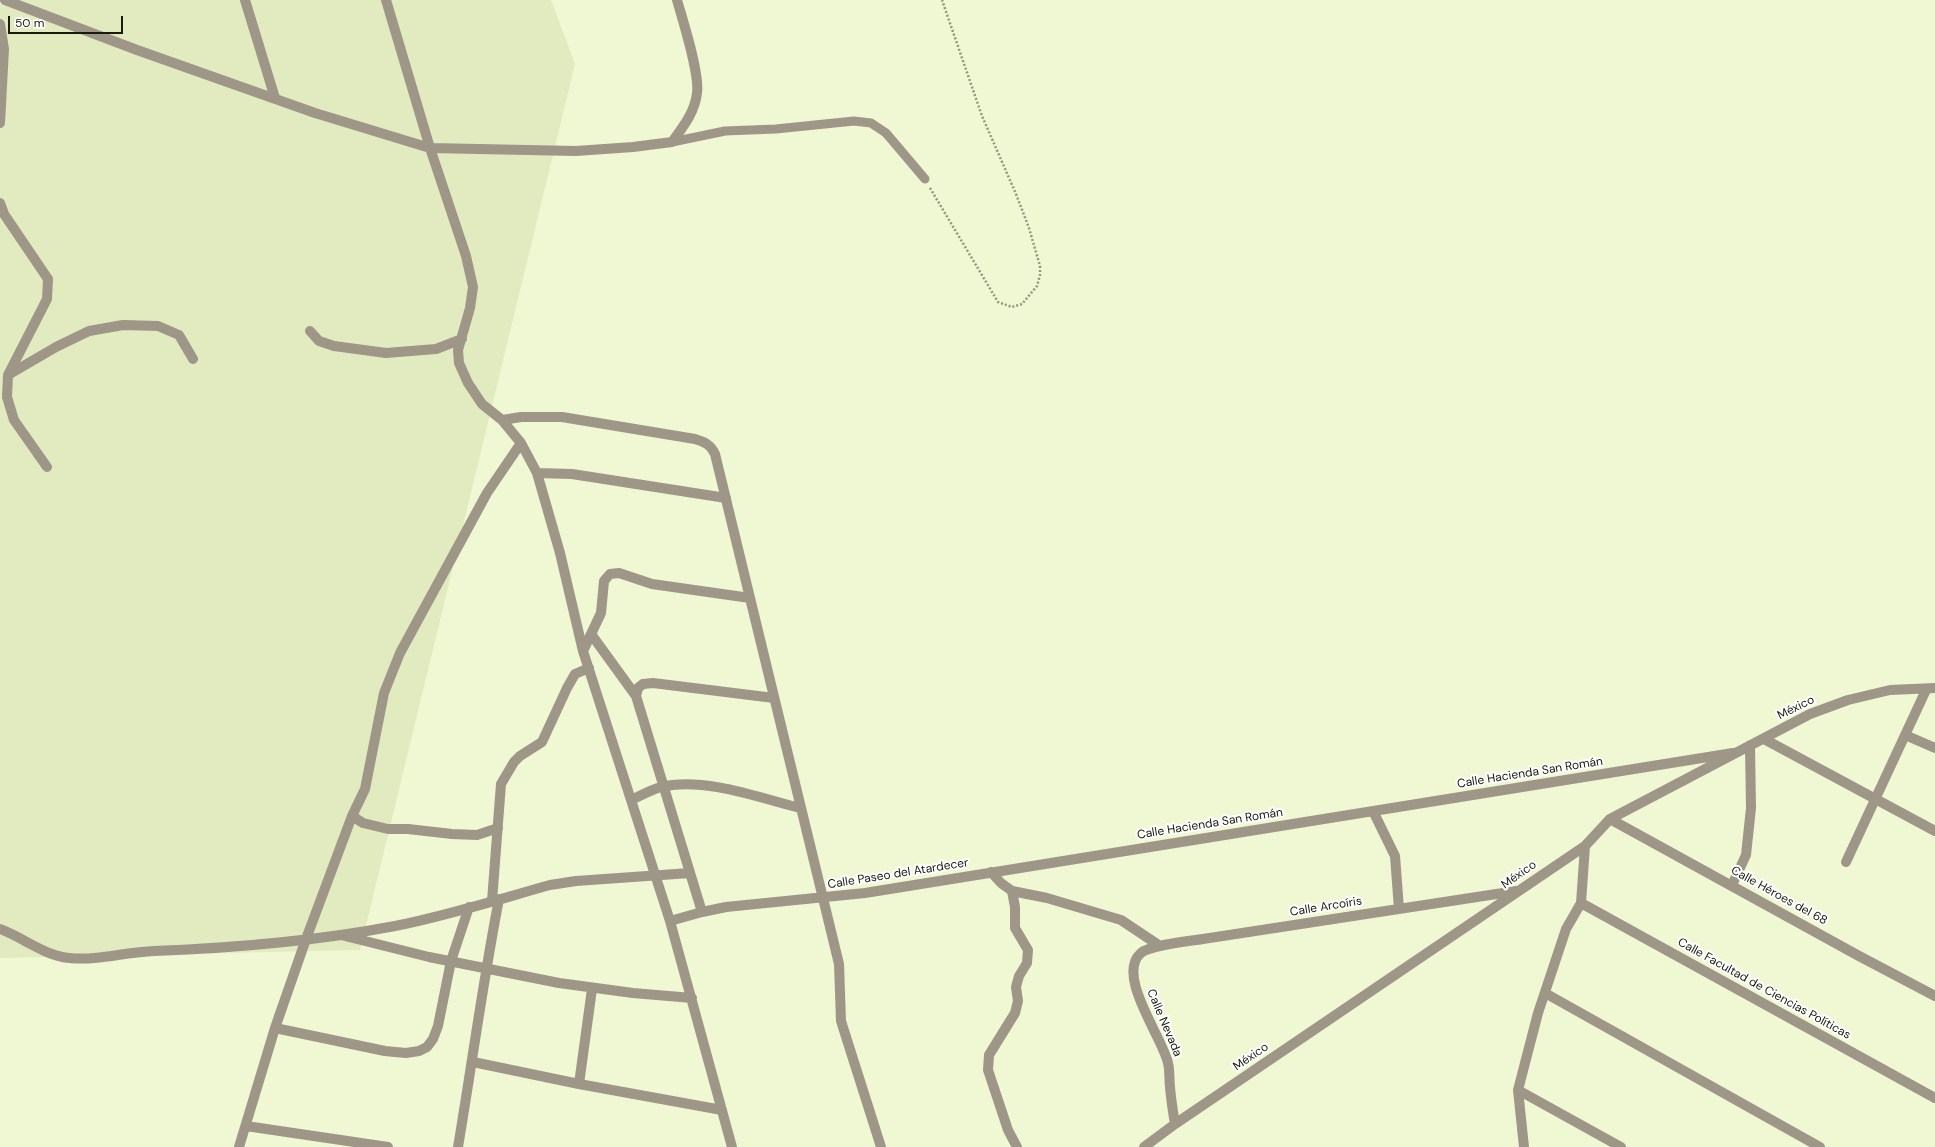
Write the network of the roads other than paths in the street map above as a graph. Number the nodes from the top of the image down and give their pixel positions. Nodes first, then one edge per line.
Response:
1 (5, 0) edge
2 (245, 0) edge
3 (386, 0) edge
4 (677, 0) edge
5 (0, 24) edge
6 (275, 98) junction
7 (0, 122) edge
8 (672, 142) junction
9 (430, 148) junction
10 (925, 179) road end
11 (0, 203) edge
12 (310, 331) dead end
13 (462, 339) junction
14 (193, 359) dead end
15 (8, 375) junction
16 (3, 396) edge
17 (502, 420) junction
18 (521, 443) junction
19 (48, 467) dead end
20 (537, 473) junction
21 (726, 498) junction
22 (750, 598) junction
23 (591, 634) junction
24 (583, 651) junction
25 (588, 668) junction
26 (1931, 689) edge
27 (636, 696) junction
28 (774, 698) junction
29 (1905, 735) junction
30 (1764, 739) junction
31 (1750, 745) junction
32 (1935, 748) edge
33 (1733, 753) junction
34 (664, 786) junction
35 (1876, 798) junction
36 (631, 800) junction
37 (800, 808) junction
38 (1372, 811) junction
39 (352, 816) junction
40 (1610, 819) junction
41 (498, 828) junction
42 (1935, 831) edge
43 (1585, 846) junction
44 (1846, 862) dead end
45 (991, 872) junction
46 (690, 873) junction
47 (656, 877) junction
48 (1732, 885) junction
49 (1520, 890) junction
50 (1012, 891) junction
51 (824, 897) junction
52 (496, 900) junction
53 (1581, 903) junction
54 (469, 907) junction
55 (1399, 909) junction
56 (702, 912) junction
57 (670, 921) junction
58 (0, 929) edge
59 (337, 934) junction
60 (306, 939) junction
61 (1160, 946) junction
62 (1138, 956) joint
63 (451, 961) junction
64 (486, 968) junction
65 (592, 989) junction
66 (1545, 993) junction
67 (1935, 996) edge
68 (692, 998) junction
69 (275, 1028) junction
70 (473, 1062) junction
71 (579, 1084) junction
72 (1518, 1090) junction
73 (1935, 1098) edge
74 (722, 1110) junction
75 (1175, 1124) junction
76 (246, 1126) junction
77 (239, 1147) edge
78 (388, 1147) edge
79 (458, 1147) edge
80 (732, 1147) edge
81 (881, 1147) edge
82 (1017, 1147) edge
83 (1144, 1147) edge
84 (1524, 1147) edge
85 (1621, 1147) edge
86 (1820, 1147) edge

1 - 6 street
2 - 6 street
3 - 9 street
4 - 8 street
5 - 7 street
6 - 9 street
8 - 9 street
8 - 10 lane
9 - 13 street
11 - 15 street
12 - 13 street
13 - 17 street
14 - 15 street
15 - 16 street
16 - 19 street
17 - 18 street
17 - 21 street
18 - 20 street
18 - 39 street
20 - 21 street
20 - 24 street
21 - 22 street
22 - 23 street
22 - 28 street
23 - 24 street
23 - 27 street
24 - 25 street
25 - 36 street
25 - 41 street
26 - 29 street
26 - 30 street, México
27 - 28 street
27 - 34 street
28 - 37 street
29 - 32 street
29 - 35 street
30 - 31 street, México
30 - 35 street
31 - 33 street, México
31 - 48 street
33 - 38 street, Calle Hacienda San Román
33 - 40 street, México
34 - 36 street
34 - 37 street
34 - 46 street
35 - 42 street
35 - 44 street
36 - 47 street
37 - 51 street
38 - 45 street, Calle Hacienda San Román
38 - 55 street
39 - 41 street
39 - 60 street
40 - 43 street, México
40 - 48 street, Calle Héroes del 68
41 - 52 street
43 - 49 street, México
43 - 53 street
45 - 50 street
45 - 51 street, Calle Paseo del Atardecer
46 - 47 street
46 - 56 street
47 - 52 street
47 - 57 street
48 - 67 street, Calle Héroes del 68
49 - 55 street, Calle Arcoíris
49 - 75 street, México
50 - 61 street
50 - 82 street
51 - 56 street
51 - 81 street, Calle Paseo del Atardecer
52 - 54 street
52 - 64 street
53 - 66 street
53 - 73 street, Calle Facultad de Ciencias Políticas
54 - 59 street
54 - 63 street
55 - 61 street, Calle Arcoíris
56 - 57 street
57 - 68 street
58 - 60 street
59 - 60 street
59 - 63 street
60 - 69 street
61 - 62 street, Calle Arcoíris
62 - 75 street, Calle Nevada
63 - 64 street
63 - 69 street
64 - 65 street
64 - 70 street
65 - 68 street
65 - 71 street
66 - 72 street
66 - 86 street
68 - 74 street
69 - 76 street
70 - 71 street
70 - 79 street
71 - 74 street
72 - 84 street
72 - 85 street
74 - 80 street
75 - 83 street, México
76 - 77 street
76 - 78 street

